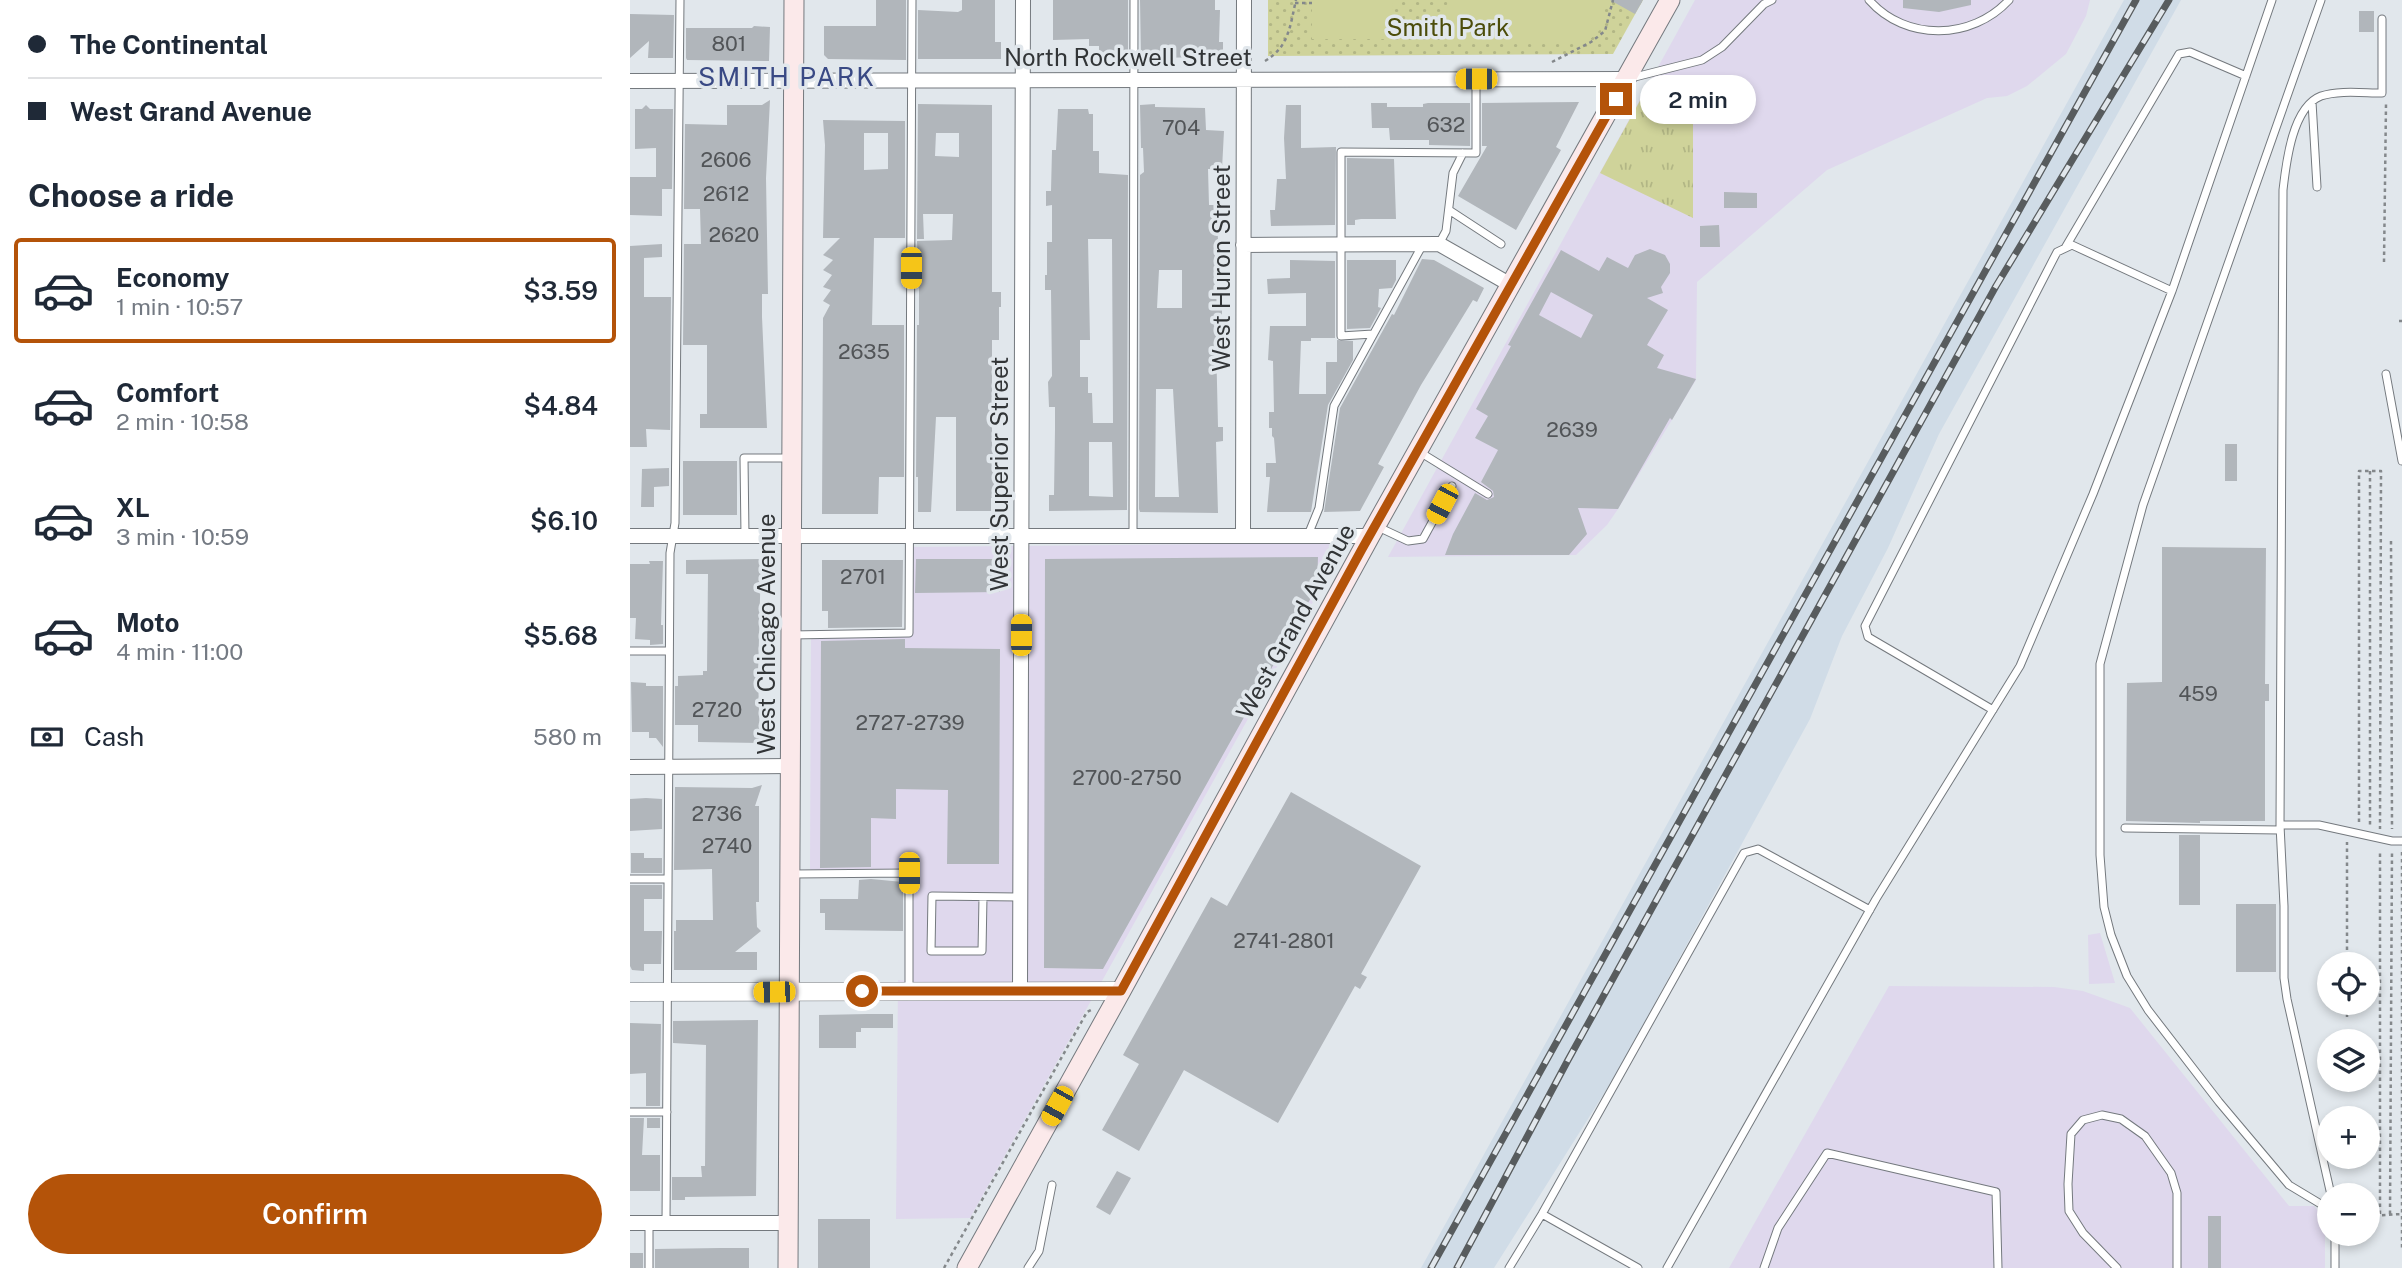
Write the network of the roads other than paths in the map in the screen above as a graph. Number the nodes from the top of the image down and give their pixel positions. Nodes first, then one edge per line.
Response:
1 (680, 0) edge
2 (794, 0) edge
3 (912, 0) edge
4 (1023, 0) edge
5 (1134, 0) edge
6 (1244, 0) edge
7 (1670, 0) edge
8 (1772, 0) edge
9 (1869, 0) edge
10 (2009, 0) edge
11 (2272, 0) edge
12 (2321, 0) edge
13 (2382, 19) dead end
14 (2246, 76) junction
15 (1476, 79) junction
16 (1627, 79) junction
17 (793, 80) junction
18 (911, 80) junction
19 (1023, 80) junction
20 (1134, 80) junction
21 (1244, 80) junction
22 (630, 81) edge
23 (680, 81) junction
24 (2312, 102) junction
25 (1463, 153) junction
26 (2317, 187) dead end
27 (1449, 210) junction
28 (1423, 243) junction
29 (1341, 244) junction
30 (1439, 244) junction
31 (1502, 244) dead end
32 (1243, 245) junction
33 (2064, 248) junction
34 (1511, 285) junction
35 (2172, 291) junction
36 (1373, 334) junction
37 (2386, 374) dead end
38 (1418, 450) junction
39 (792, 458) junction
40 (2402, 461) edge
41 (1452, 486) dead end
42 (1488, 494) dead end
43 (1373, 531) junction
44 (630, 536) edge
45 (673, 536) junction
46 (745, 536) junction
47 (791, 536) junction
48 (910, 536) junction
49 (1022, 536) junction
50 (1133, 536) junction
51 (1243, 536) junction
52 (1307, 536) junction
53 (790, 635) junction
54 (630, 651) edge
55 (669, 651) junction
56 (1993, 710) junction
57 (790, 766) junction
58 (630, 767) edge
59 (669, 767) junction
60 (2280, 827) junction
61 (2124, 828) dead end
62 (2402, 841) edge
63 (789, 874) junction
64 (630, 879) edge
65 (668, 879) junction
66 (983, 897) junction
67 (1021, 897) junction
68 (1870, 910) junction
69 (1020, 990) junction
70 (909, 991) junction
71 (1121, 991) junction
72 (630, 992) edge
73 (668, 992) junction
74 (789, 992) junction
75 (630, 1112) edge
76 (667, 1112) junction
77 (2328, 1183) edge
78 (1052, 1185) dead end
79 (2317, 1202) edge
80 (1542, 1214) junction
81 (630, 1223) edge
82 (649, 1223) junction
83 (666, 1223) junction
84 (788, 1223) junction
85 (2335, 1246) edge
86 (649, 1268) edge
87 (788, 1268) edge
88 (967, 1268) edge
89 (1028, 1268) edge
90 (1509, 1268) edge
91 (1638, 1268) edge
92 (1667, 1268) edge
93 (1764, 1268) edge
94 (1998, 1268) edge
95 (2117, 1268) edge
96 (2177, 1268) edge
97 (2335, 1268) edge

1 - 23 lane
2 - 17 main road, West Chicago Avenue
3 - 18 lane
4 - 19 street, West Superior Street
5 - 20 lane
6 - 21 street, West Huron Street
7 - 16 main road, West Grand Avenue
8 - 16 lane
9 - 10 lane
11 - 14 lane
12 - 79 lane
13 - 24 lane
14 - 33 lane
14 - 35 lane
15 - 16 street, North Rockwell Street
15 - 21 street, North Rockwell Street
15 - 25 lane
16 - 34 main road, West Grand Avenue
17 - 18 street, North Rockwell Street
17 - 23 street, North Rockwell Street
17 - 39 main road, West Chicago Avenue
18 - 19 street, North Rockwell Street
18 - 48 lane
19 - 20 street, North Rockwell Street
19 - 49 street, West Superior Street
20 - 21 street, North Rockwell Street
20 - 50 lane
21 - 32 street, West Huron Street
22 - 23 street, North Rockwell Street
23 - 45 lane
24 - 26 lane
24 - 60 lane
25 - 27 lane
25 - 29 lane
27 - 30 lane
27 - 31 lane
28 - 29 street
28 - 30 street
28 - 36 lane
29 - 32 street
29 - 36 lane
30 - 34 street
32 - 51 street, West Huron Street
33 - 35 lane
33 - 56 lane
34 - 38 main road, West Grand Avenue
35 - 56 lane
36 - 52 lane
37 - 40 lane
38 - 42 lane
38 - 43 main road, West Grand Avenue
39 - 46 lane
39 - 47 main road, West Chicago Avenue
41 - 43 lane
43 - 52 street
43 - 71 main road, West Grand Avenue
44 - 45 street
45 - 46 street
45 - 55 lane
46 - 47 street
47 - 48 street
47 - 53 main road, West Chicago Avenue
48 - 49 street
48 - 53 lane
49 - 50 street
49 - 67 street, West Superior Street
50 - 51 street
51 - 52 street
53 - 57 main road, West Chicago Avenue
54 - 55 lane
55 - 59 lane
56 - 68 lane
57 - 59 street
57 - 63 main road, West Chicago Avenue
58 - 59 street
59 - 65 lane
60 - 61 lane
60 - 62 lane
60 - 77 lane
63 - 70 lane
63 - 74 main road, West Chicago Avenue
64 - 65 lane
65 - 73 lane
66 - 66 lane
66 - 67 lane
67 - 69 street, West Superior Street
68 - 80 lane
68 - 92 lane
69 - 70 street
69 - 71 street
70 - 74 street
71 - 88 main road, West Grand Avenue
72 - 73 street
73 - 74 street
73 - 76 lane
74 - 84 main road, West Chicago Avenue
75 - 76 lane
76 - 83 lane
78 - 89 lane
80 - 90 lane
80 - 91 lane
81 - 82 street
82 - 83 street
82 - 86 lane
83 - 84 street
84 - 87 main road, West Chicago Avenue
85 - 97 lane
93 - 94 lane
95 - 96 lane

